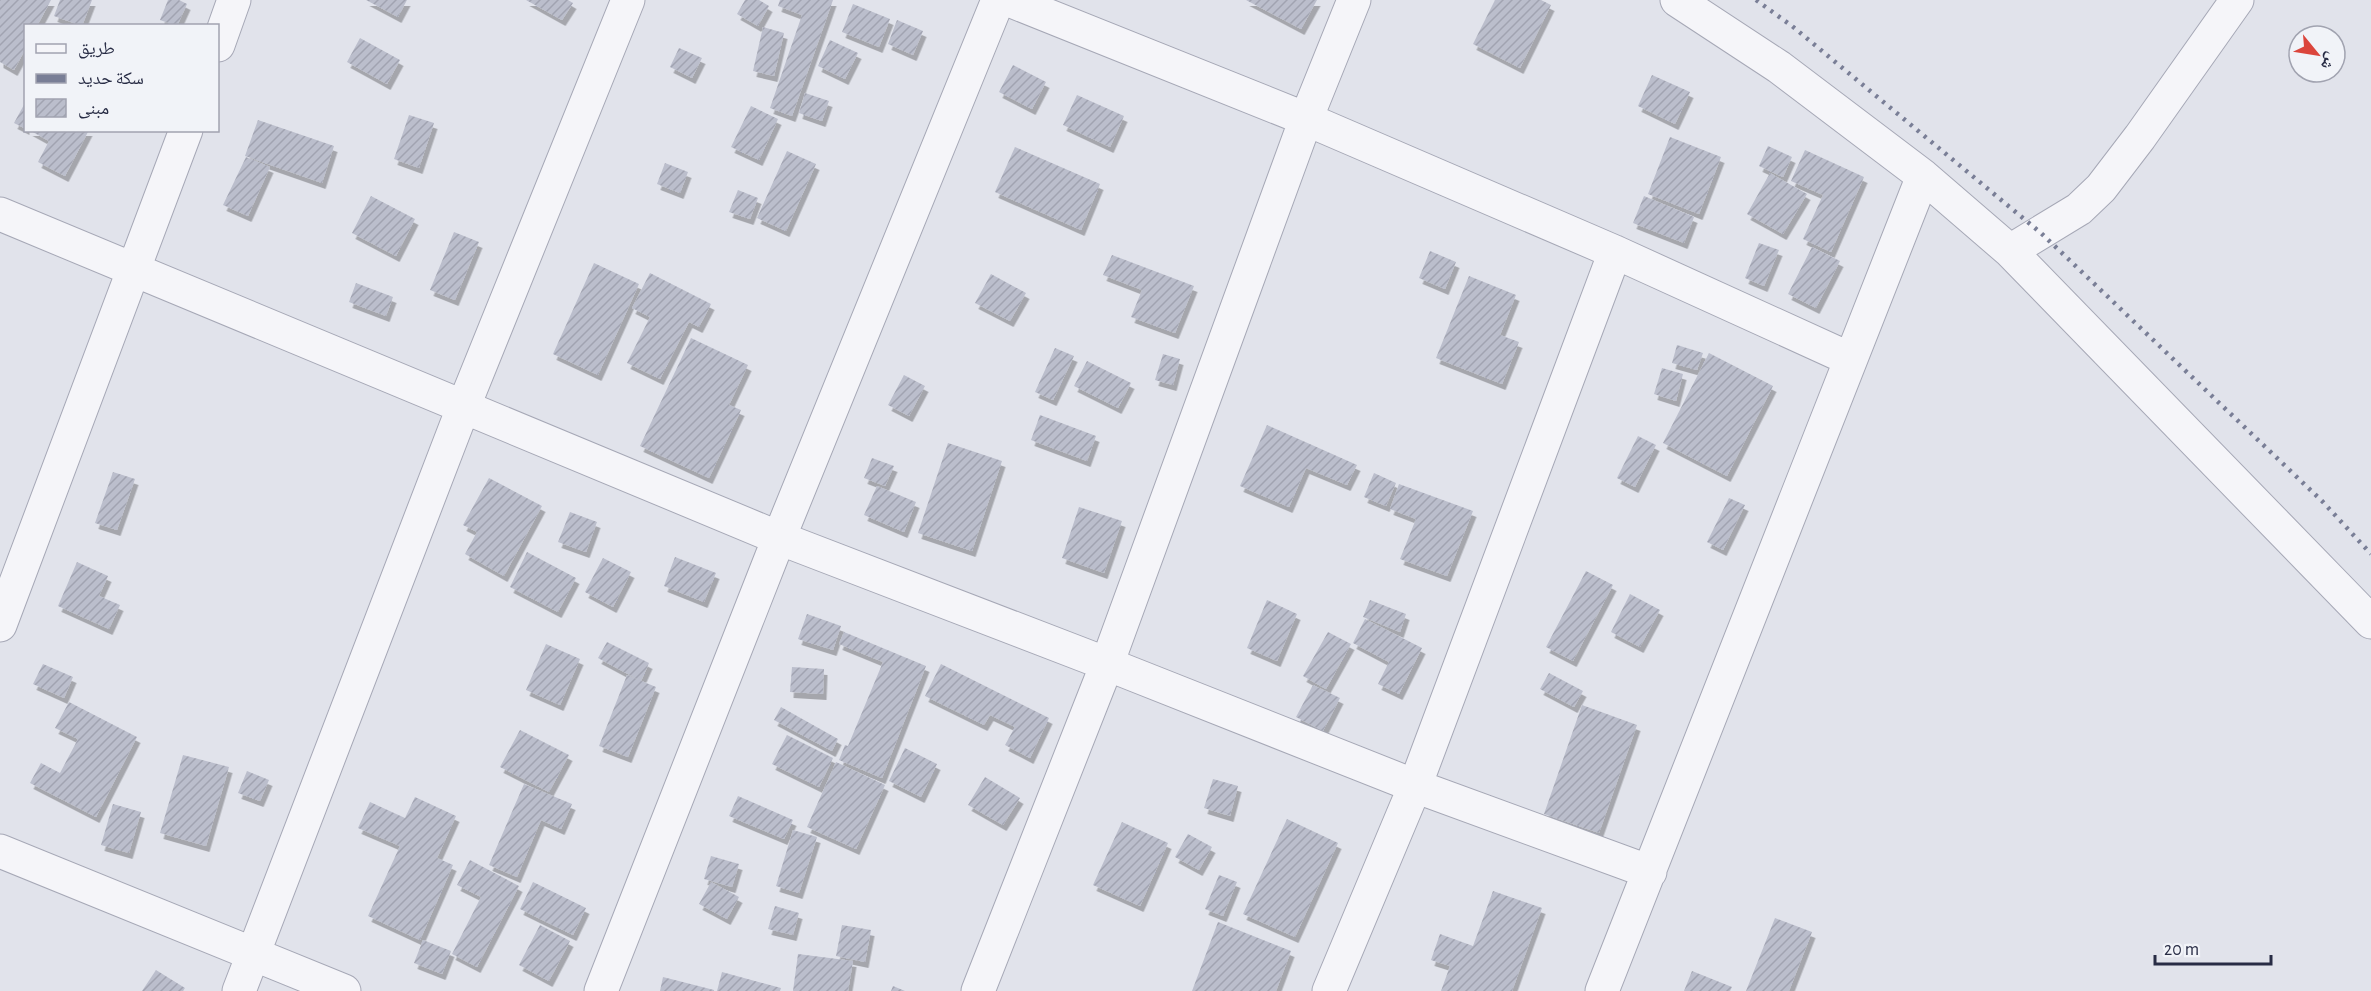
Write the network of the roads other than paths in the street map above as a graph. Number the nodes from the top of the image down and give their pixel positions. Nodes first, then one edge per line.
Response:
1 (234, 0) edge
2 (628, 0) edge
3 (998, 0) edge
4 (1009, 0) edge
5 (1354, 0) edge
6 (1677, 0) edge
7 (2236, 0) edge
8 (219, 42) edge
9 (1306, 119) junction
10 (185, 132) edge
11 (1923, 176) junction
12 (0, 214) edge
13 (2010, 251) junction
14 (1615, 252) junction
15 (135, 270) junction
16 (1850, 359) junction
17 (463, 408) junction
18 (779, 538) junction
19 (2371, 622) edge
20 (0, 625) edge
21 (1107, 664) junction
22 (1414, 786) junction
23 (0, 851) edge
24 (1650, 872) junction
25 (252, 954) junction
26 (239, 991) edge
27 (344, 991) edge
28 (601, 991) edge
29 (978, 991) edge
30 (1329, 991) edge
31 (1602, 991) edge

1 - 8 street
2 - 17 street
3 - 18 street
4 - 9 street
5 - 9 street
6 - 11 street
7 - 13 street
9 - 14 street
9 - 21 street
10 - 15 street
11 - 13 street
11 - 16 street
12 - 15 street
13 - 19 street
14 - 16 street
14 - 22 street
15 - 17 street
15 - 20 street
16 - 24 street
17 - 18 street
17 - 25 street
18 - 21 street
18 - 28 street
21 - 22 street
21 - 29 street
22 - 24 street
22 - 30 street
23 - 25 street
24 - 31 street
25 - 26 street
25 - 27 street

